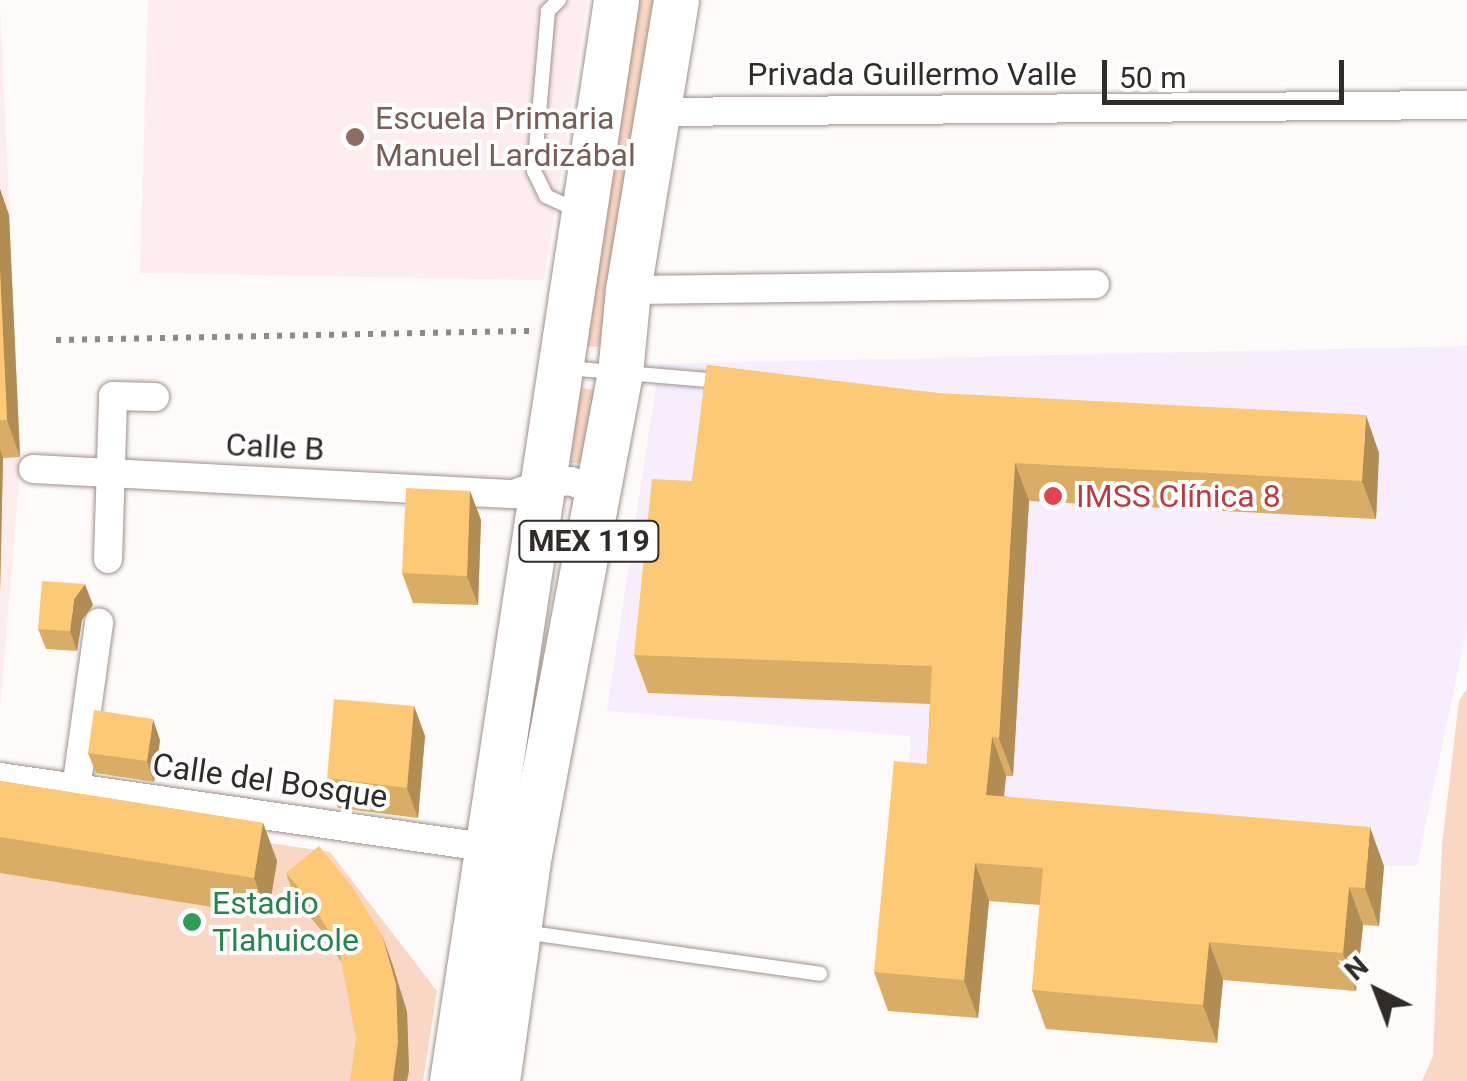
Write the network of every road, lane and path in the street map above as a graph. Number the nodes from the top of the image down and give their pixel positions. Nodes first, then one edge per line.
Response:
1 (559, 0) edge
2 (616, 0) edge
3 (676, 0) edge
4 (1467, 105) edge
5 (657, 112) junction
6 (584, 215) junction
7 (1095, 284) dead end
8 (628, 290) junction
9 (56, 340) dead end
10 (565, 349) junction
11 (620, 374) junction
12 (748, 384) edge
13 (155, 397) dead end
14 (33, 470) dead end
15 (113, 475) junction
16 (534, 495) junction
17 (596, 501) junction
18 (108, 559) dead end
19 (99, 623) dead end
20 (0, 777) edge
21 (76, 789) junction
22 (510, 850) junction
23 (518, 931) junction
24 (820, 974) dead end
25 (452, 1081) edge
26 (496, 1081) edge

1 - 6 lane
2 - 6 main road, MEX 119
3 - 5 main road, MEX 119
4 - 5 street, Privada Guillermo Valle
5 - 8 main road, MEX 119
6 - 10 main road, MEX 119
7 - 8 street
8 - 11 main road, MEX 119
9 - 10 path
10 - 11 lane
10 - 16 main road, MEX 119
11 - 12 lane
11 - 17 main road, MEX 119
13 - 15 street
14 - 15 street, Calle B
15 - 16 street, Calle B
15 - 18 street
16 - 17 street, Calle B
16 - 22 main road, MEX 119
17 - 22 main road, MEX 119
19 - 21 street
20 - 21 street, Calle del Bosque
21 - 22 street, Calle del Bosque
22 - 23 main road, MEX 119
22 - 25 main road, MEX 119
23 - 24 lane
23 - 26 main road, MEX 119

